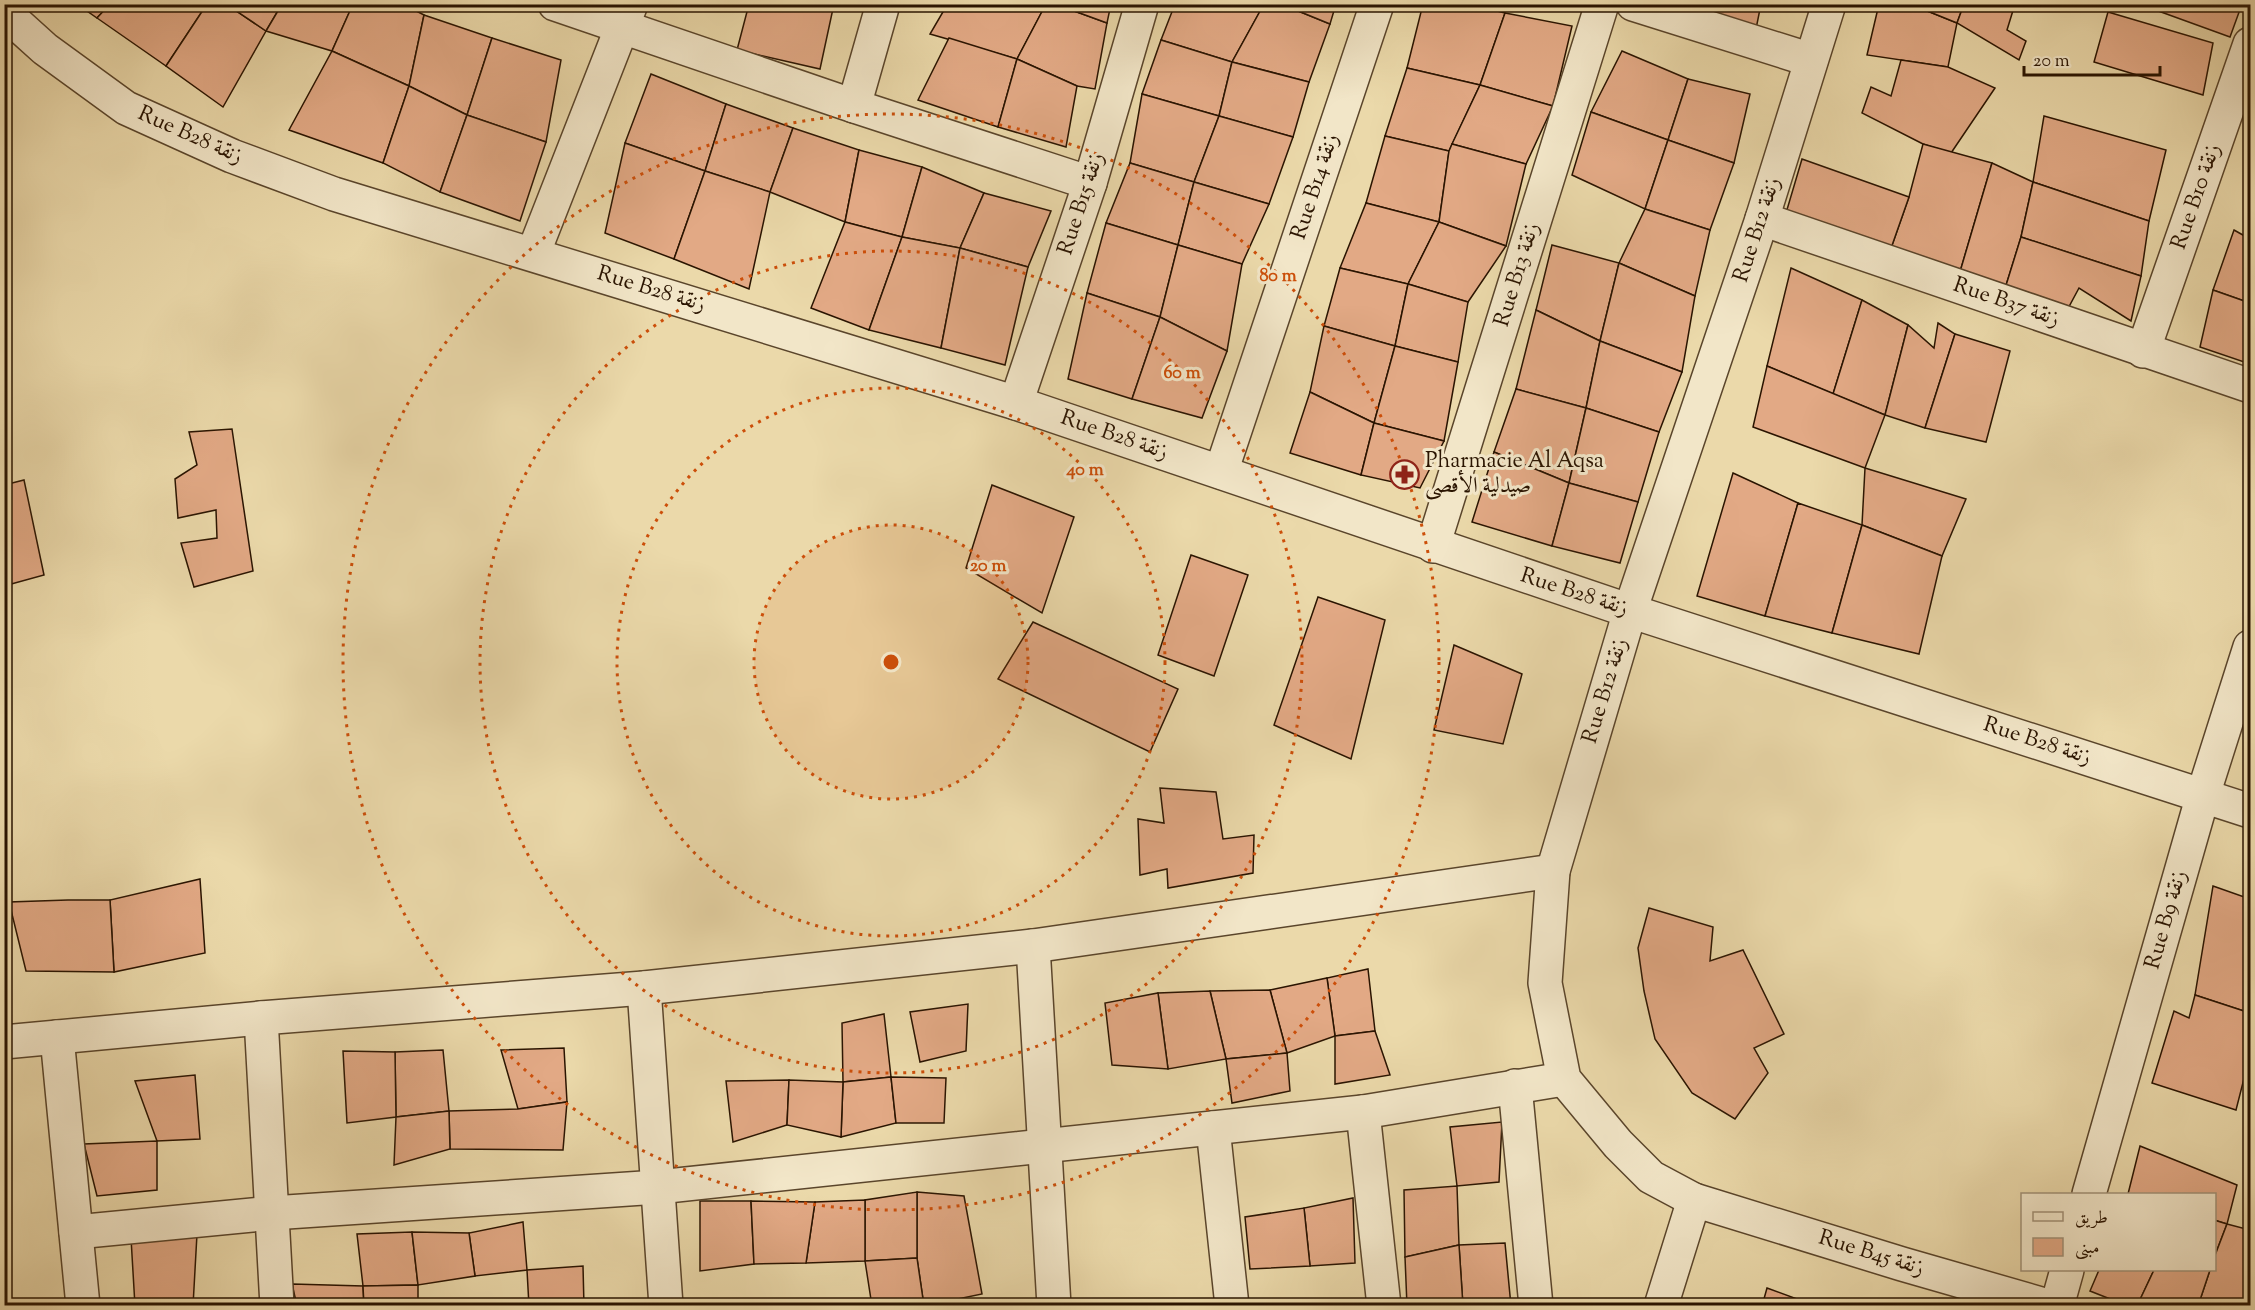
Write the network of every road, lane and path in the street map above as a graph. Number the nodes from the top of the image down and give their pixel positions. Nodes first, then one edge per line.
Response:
1 (555, 4) edge
2 (883, 4) edge
3 (1142, 4) edge
4 (1377, 4) edge
5 (1602, 4) edge
6 (1633, 4) edge
7 (1829, 4) edge
8 (4, 12) edge
9 (627, 17) edge
10 (2250, 44) edge
11 (1811, 60) junction
12 (854, 106) junction
13 (1090, 183) junction
14 (1762, 219) junction
15 (533, 254) junction
16 (2143, 351) junction
17 (2250, 386) edge
18 (1016, 403) junction
19 (1221, 472) junction
20 (1433, 546) junction
21 (1630, 611) junction
22 (2250, 647) edge
23 (2203, 795) junction
24 (2250, 811) edge
25 (1553, 871) junction
26 (1033, 946) junction
27 (644, 988) junction
28 (261, 1018) junction
29 (57, 1037) junction
30 (4, 1042) edge
31 (1564, 1079) junction
32 (1515, 1086) junction
33 (1363, 1112) junction
34 (1213, 1128) junction
35 (1045, 1145) junction
36 (658, 1187) junction
37 (2089, 1193) edge
38 (1694, 1200) junction
39 (272, 1213) junction
40 (76, 1232) junction
41 (2066, 1271) edge
42 (83, 1305) edge
43 (277, 1305) edge
44 (666, 1305) edge
45 (1054, 1305) edge
46 (1232, 1305) edge
47 (1384, 1305) edge
48 (1536, 1305) edge
49 (1661, 1305) edge
50 (2048, 1305) edge
51 (2057, 1305) edge

1 - 9 street
2 - 12 street
3 - 13 street, Rue B15 زنقة
4 - 19 street, Rue B14 زنقة
5 - 20 street, Rue B13 زنقة
6 - 11 street
7 - 11 street, Rue B12 زنقة
8 - 15 street, Rue B28 زنقة
9 - 12 street
9 - 15 street
10 - 16 street, Rue B10 زنقة
11 - 14 street, Rue B12 زنقة
12 - 13 street
13 - 18 street, Rue B15 زنقة
14 - 16 street, Rue B37 زنقة
14 - 21 street, Rue B12 زنقة
15 - 18 street, Rue B28 زنقة
16 - 17 street, Rue B37 زنقة
18 - 19 street, Rue B28 زنقة
19 - 20 street, Rue B28 زنقة
20 - 21 street, Rue B28 زنقة
21 - 23 street, Rue B28 زنقة
21 - 25 street, Rue B12 زنقة
22 - 23 street, Rue B9 زنقة
23 - 24 street, Rue B28 زنقة
23 - 37 street, Rue B9 زنقة
25 - 26 street
25 - 31 street, Rue B12 زنقة
26 - 27 street
26 - 35 street
27 - 28 street
27 - 36 street
28 - 29 street
28 - 39 street
29 - 30 street
29 - 40 street
31 - 32 street
31 - 38 street, Rue B12 زنقة
32 - 33 street
32 - 48 street
33 - 34 street
33 - 47 street
34 - 35 street
34 - 46 street
35 - 36 street
35 - 45 street
36 - 39 street
36 - 44 street
38 - 49 street
38 - 50 street, Rue B45 زنقة
39 - 40 street
39 - 43 street
40 - 42 street
41 - 51 street

